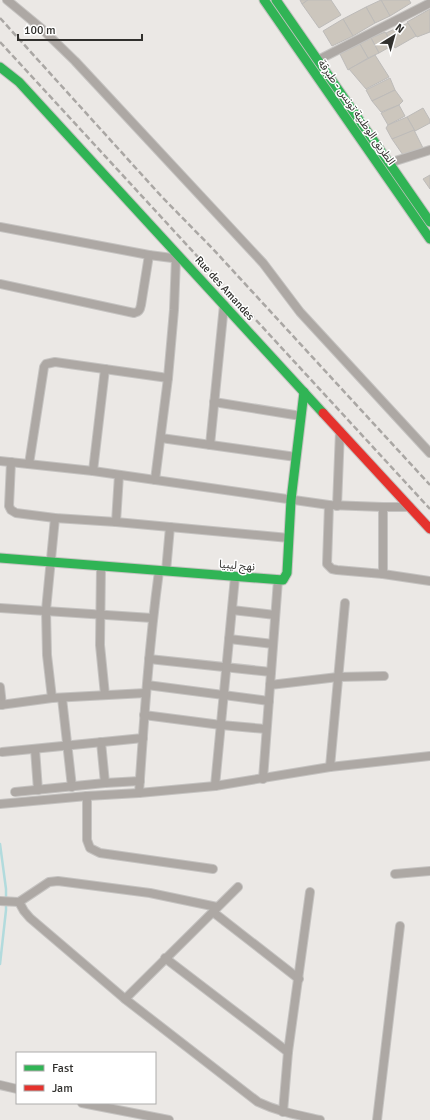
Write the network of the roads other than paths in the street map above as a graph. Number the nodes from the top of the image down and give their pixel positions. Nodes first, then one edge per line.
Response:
1 (7, 0) edge
2 (264, 0) edge
3 (276, 0) edge
4 (430, 3) edge
5 (318, 60) junction
6 (0, 68) edge
7 (430, 150) edge
8 (389, 163) junction
9 (430, 222) edge
10 (0, 227) edge
11 (430, 238) edge
12 (149, 255) junction
13 (179, 259) junction
14 (0, 284) edge
15 (224, 305) junction
16 (105, 369) junction
17 (168, 378) junction
18 (304, 392) junction
19 (214, 402) junction
20 (301, 416) junction
21 (340, 430) junction
22 (161, 438) junction
23 (210, 445) junction
24 (430, 453) edge
25 (296, 457) junction
26 (0, 461) edge
27 (11, 462) junction
28 (29, 464) junction
29 (93, 471) junction
30 (119, 475) junction
31 (155, 480) junction
32 (291, 500) junction
33 (333, 505) junction
34 (410, 507) junction
35 (383, 508) junction
36 (55, 518) junction
37 (116, 522) junction
38 (170, 527) junction
39 (430, 529) edge
40 (289, 538) junction
41 (0, 558) edge
42 (51, 562) junction
43 (101, 566) junction
44 (162, 571) junction
45 (382, 574) junction
46 (235, 577) junction
47 (278, 580) junction
48 (430, 581) edge
49 (345, 603) dead end
50 (0, 608) edge
51 (46, 610) junction
52 (232, 610) junction
53 (100, 615) junction
54 (275, 615) junction
55 (152, 618) junction
56 (229, 639) junction
57 (273, 644) junction
58 (149, 659) junction
59 (226, 667) junction
60 (271, 672) junction
61 (384, 676) dead end
62 (338, 677) junction
63 (270, 685) junction
64 (0, 687) edge
65 (146, 689) junction
66 (105, 695) junction
67 (223, 695) junction
68 (52, 698) junction
69 (62, 698) junction
70 (269, 701) junction
71 (1, 705) edge
72 (144, 715) junction
73 (220, 725) junction
74 (266, 729) junction
75 (143, 738) junction
76 (101, 742) junction
77 (68, 746) junction
78 (35, 749) junction
79 (2, 752) dead end
80 (430, 756) edge
81 (330, 767) junction
82 (262, 779) junction
83 (140, 781) junction
84 (105, 783) junction
85 (215, 786) junction
86 (72, 787) junction
87 (38, 790) junction
88 (15, 792) dead end
89 (139, 793) junction
90 (87, 796) junction
91 (0, 804) edge
92 (213, 869) dead end
93 (430, 871) edge
94 (395, 874) dead end
95 (238, 887) dead end
96 (310, 892) dead end
97 (0, 901) edge
98 (18, 902) junction
99 (215, 910) junction
100 (400, 926) dead end
101 (165, 958) junction
102 (299, 979) junction
103 (125, 999) junction
104 (288, 1052) junction
105 (0, 1085) edge
106 (16, 1089) edge
107 (87, 1104) edge
108 (283, 1112) junction
109 (169, 1120) edge
110 (320, 1120) edge
111 (377, 1120) edge

1 - 24 street
2 - 11 street, الطريق الوطنية تونس - طبرقة
3 - 5 street, الطريق الوطنية تونس - طبرقة
4 - 5 street
5 - 8 street, الطريق الوطنية تونس - طبرقة
6 - 13 street, Rue des Amandes
7 - 8 street
8 - 9 street, الطريق الوطنية تونس - طبرقة
10 - 12 street
12 - 13 street
12 - 14 street
13 - 15 street, Rue des Amandes
13 - 17 street
15 - 18 street, Rue des Amandes
15 - 19 street
16 - 17 street
16 - 28 street
16 - 29 street
17 - 22 street
18 - 20 street
18 - 21 street, Rue des Amandes
19 - 20 street
19 - 23 street
20 - 25 street
21 - 33 street
21 - 34 street, Rue des Amandes
22 - 23 street
22 - 31 street
23 - 25 street
25 - 32 street
26 - 27 street
27 - 28 street
27 - 36 street
28 - 29 street
29 - 30 street
30 - 31 street
30 - 37 street
31 - 32 street
32 - 33 street
32 - 40 street
33 - 35 street
33 - 45 street
34 - 35 street
34 - 39 street, Rue des Amandes
35 - 45 street
36 - 37 street
36 - 42 street
37 - 38 street
38 - 40 street
38 - 44 street
40 - 47 street
41 - 42 street, نهج ليبيا
42 - 43 street, نهج ليبيا
42 - 51 street
43 - 44 street, نهج ليبيا
43 - 53 street
44 - 46 street, نهج ليبيا
44 - 55 street
45 - 48 street
46 - 47 street, نهج ليبيا
46 - 52 street
47 - 54 street
49 - 62 street
50 - 51 street
51 - 53 street
51 - 68 street
52 - 54 street
52 - 56 street
53 - 55 street
53 - 66 street
54 - 57 street
55 - 58 street
56 - 57 street
56 - 59 street
57 - 60 street
58 - 59 street
58 - 65 street
59 - 60 street
59 - 67 street
60 - 63 street
61 - 62 street
62 - 63 street
62 - 81 street
63 - 70 street
64 - 71 street
65 - 66 street
65 - 67 street
65 - 72 street
66 - 69 street
67 - 70 street
67 - 73 street
68 - 69 street
68 - 71 street
69 - 77 street
70 - 74 street
72 - 73 street
72 - 75 street
73 - 74 street
73 - 85 street
74 - 82 street
75 - 76 street
75 - 83 street
76 - 77 street
76 - 84 street
77 - 78 street
77 - 86 street
78 - 79 street
78 - 87 street
80 - 81 street
81 - 82 street
82 - 85 street
83 - 84 street
83 - 89 street
84 - 86 street
85 - 89 street
86 - 87 street
87 - 88 street
89 - 90 street
90 - 91 street
90 - 92 street
93 - 94 street
95 - 99 street
96 - 102 street
97 - 98 street
98 - 99 street
98 - 103 street
99 - 101 street
99 - 102 street
100 - 111 street
101 - 103 street
101 - 104 street
102 - 104 street
103 - 108 street
104 - 108 street
105 - 106 street
107 - 109 street
108 - 110 street

